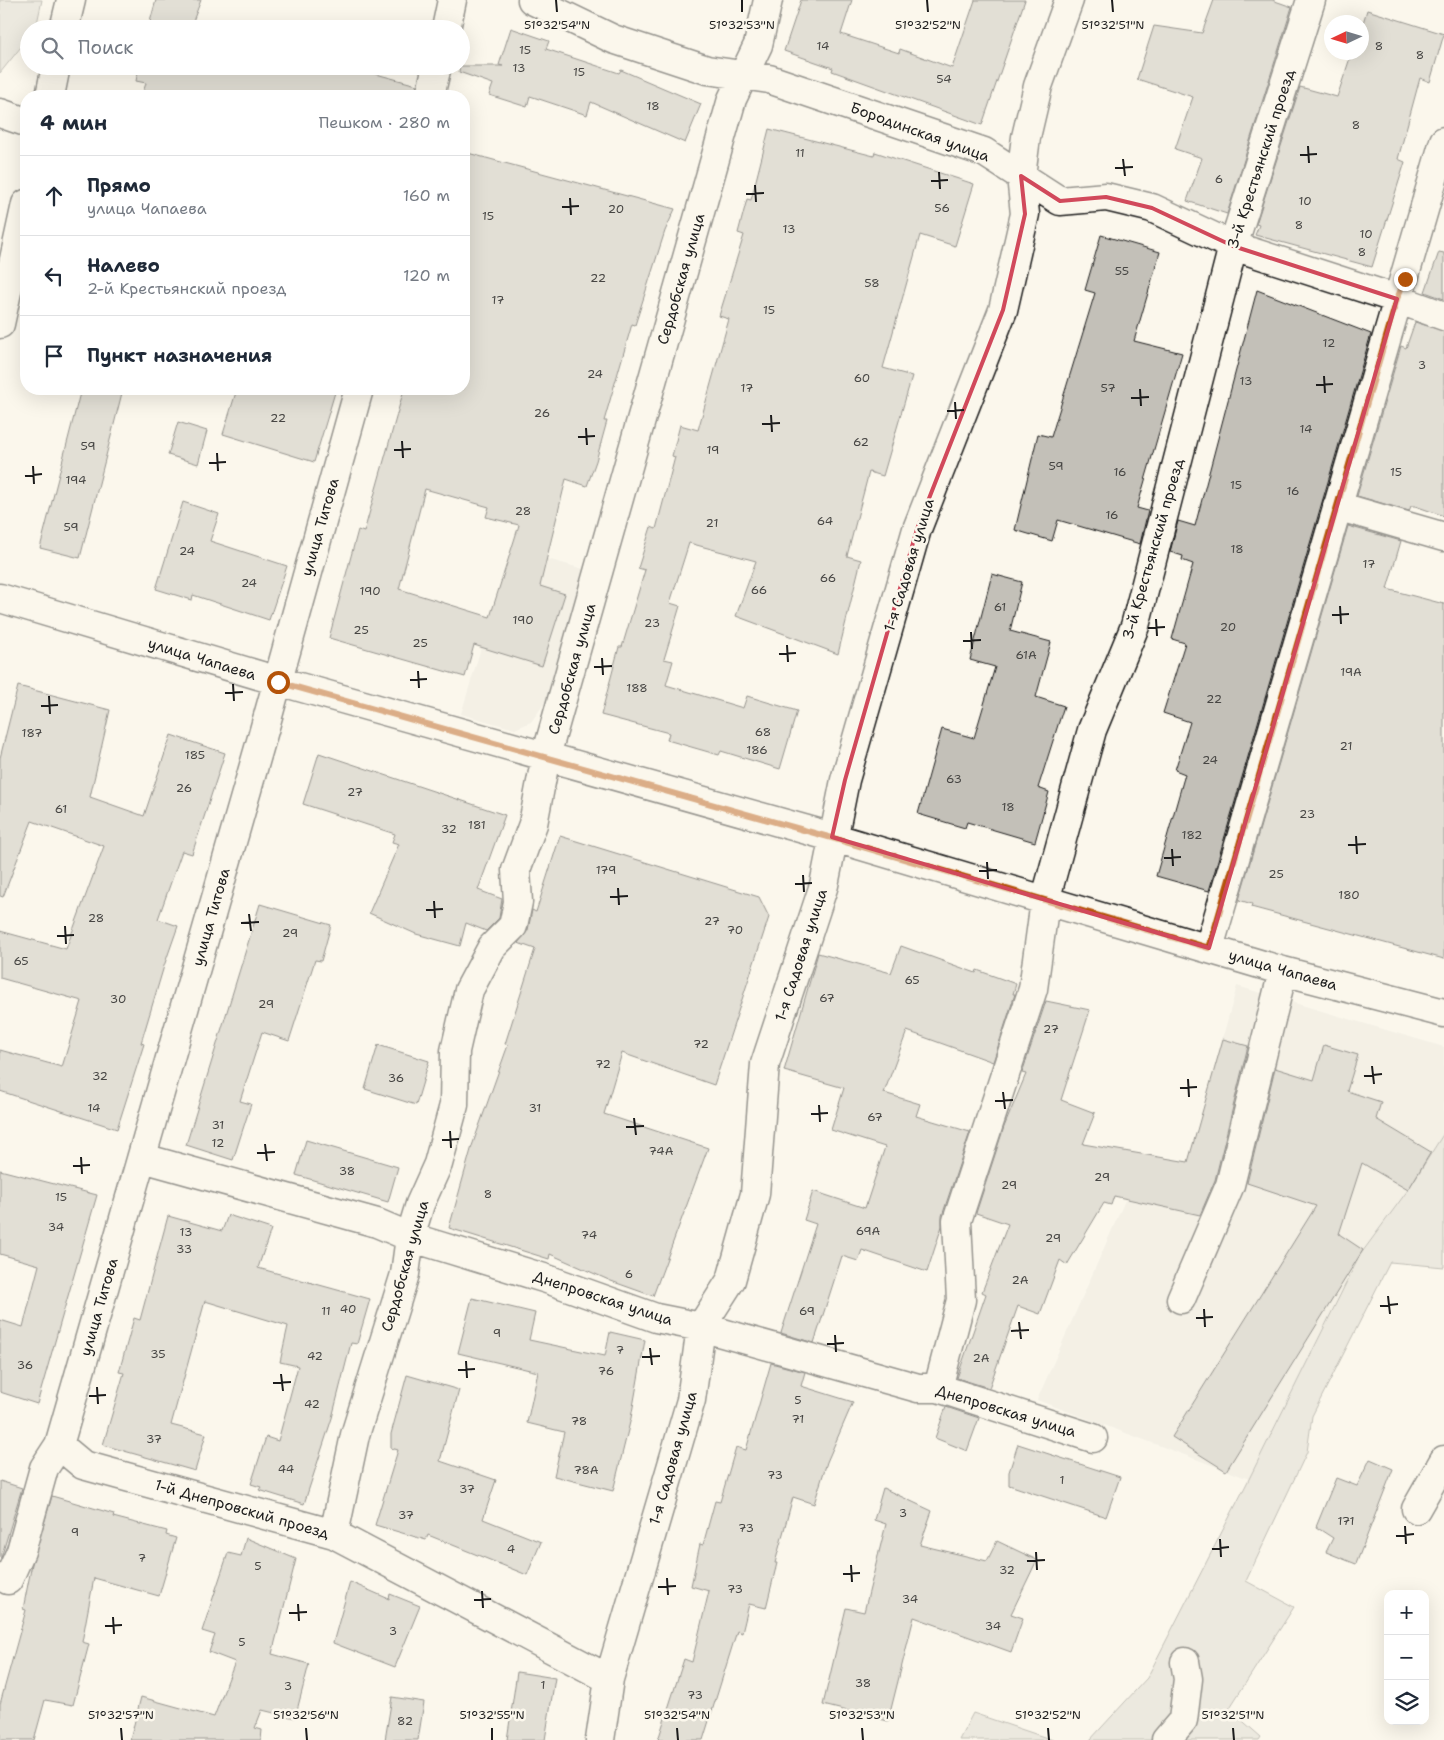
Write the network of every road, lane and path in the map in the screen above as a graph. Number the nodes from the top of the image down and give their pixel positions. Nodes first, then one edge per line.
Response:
1 (71, 0) edge
2 (452, 0) edge
3 (532, 0) edge
4 (768, 0) edge
5 (1069, 0) edge
6 (1311, 0) edge
7 (66, 20) edge
8 (448, 20) edge
9 (744, 74) junction
10 (54, 75) edge
11 (435, 75) edge
12 (51, 90) edge
13 (431, 90) edge
14 (0, 113) edge
15 (20, 120) edge
16 (1444, 141) edge
17 (1021, 176) junction
18 (20, 232) edge
19 (1233, 246) junction
20 (1397, 299) junction
21 (1444, 316) edge
22 (0, 324) edge
23 (357, 395) edge
24 (1337, 506) junction
25 (1444, 537) edge
26 (0, 598) edge
27 (278, 682) junction
28 (546, 756) junction
29 (832, 838) junction
30 (1044, 901) junction
31 (1209, 948) junction
32 (1283, 971) junction
33 (1443, 1010) edge
34 (143, 1158) junction
35 (410, 1237) junction
36 (1180, 1299) dead end
37 (701, 1327) junction
38 (938, 1388) junction
39 (1093, 1438) dead end
40 (60, 1445) junction
41 (1444, 1460) edge
42 (1416, 1509) dead end
43 (334, 1534) junction
44 (8, 1580) dead end
45 (1184, 1662) dead end
46 (609, 1679) junction
47 (600, 1740) edge
48 (1166, 1740) edge

1 - 7 street
2 - 8 street
3 - 9 street, Бородинская улица
4 - 9 street, Сердобская улица
5 - 17 street, 1-я Садовая улица
6 - 19 street, 3-й Крестьянский проезд
9 - 17 street, Бородинская улица
9 - 28 street, Сердобская улица
10 - 12 street
11 - 13 street
14 - 15 street
16 - 20 street
17 - 19 street, Бородинская улица
17 - 29 street, 1-я Садовая улица
18 - 22 street
19 - 20 street, Бородинская улица
19 - 30 street, 3-й Крестьянский проезд
20 - 21 street, Бородинская улица
20 - 24 street
23 - 27 street, улица Титова
24 - 25 street
24 - 31 street
26 - 27 street, улица Чапаева
27 - 28 street, улица Чапаева
27 - 34 street, улица Титова
28 - 29 street, улица Чапаева
28 - 35 street, Сердобская улица
29 - 30 street, улица Чапаева
29 - 37 street, 1-я Садовая улица
30 - 31 street, улица Чапаева
30 - 38 street, 3-й Крестьянский проезд
31 - 32 street, улица Чапаева
32 - 33 street, улица Чапаева
32 - 36 street
34 - 35 street, Днепровская улица
34 - 40 street, улица Титова
35 - 37 street, Днепровская улица
35 - 43 street, Сердобская улица
37 - 38 street, Днепровская улица
37 - 46 street, 1-я Садовая улица
38 - 39 street, Днепровская улица
40 - 43 street, 1-й Днепровский проезд
40 - 44 street, улица Титова
41 - 42 street
43 - 46 street, 1-й Днепровский проезд
45 - 48 street
46 - 47 street, 1-я Садовая улица

